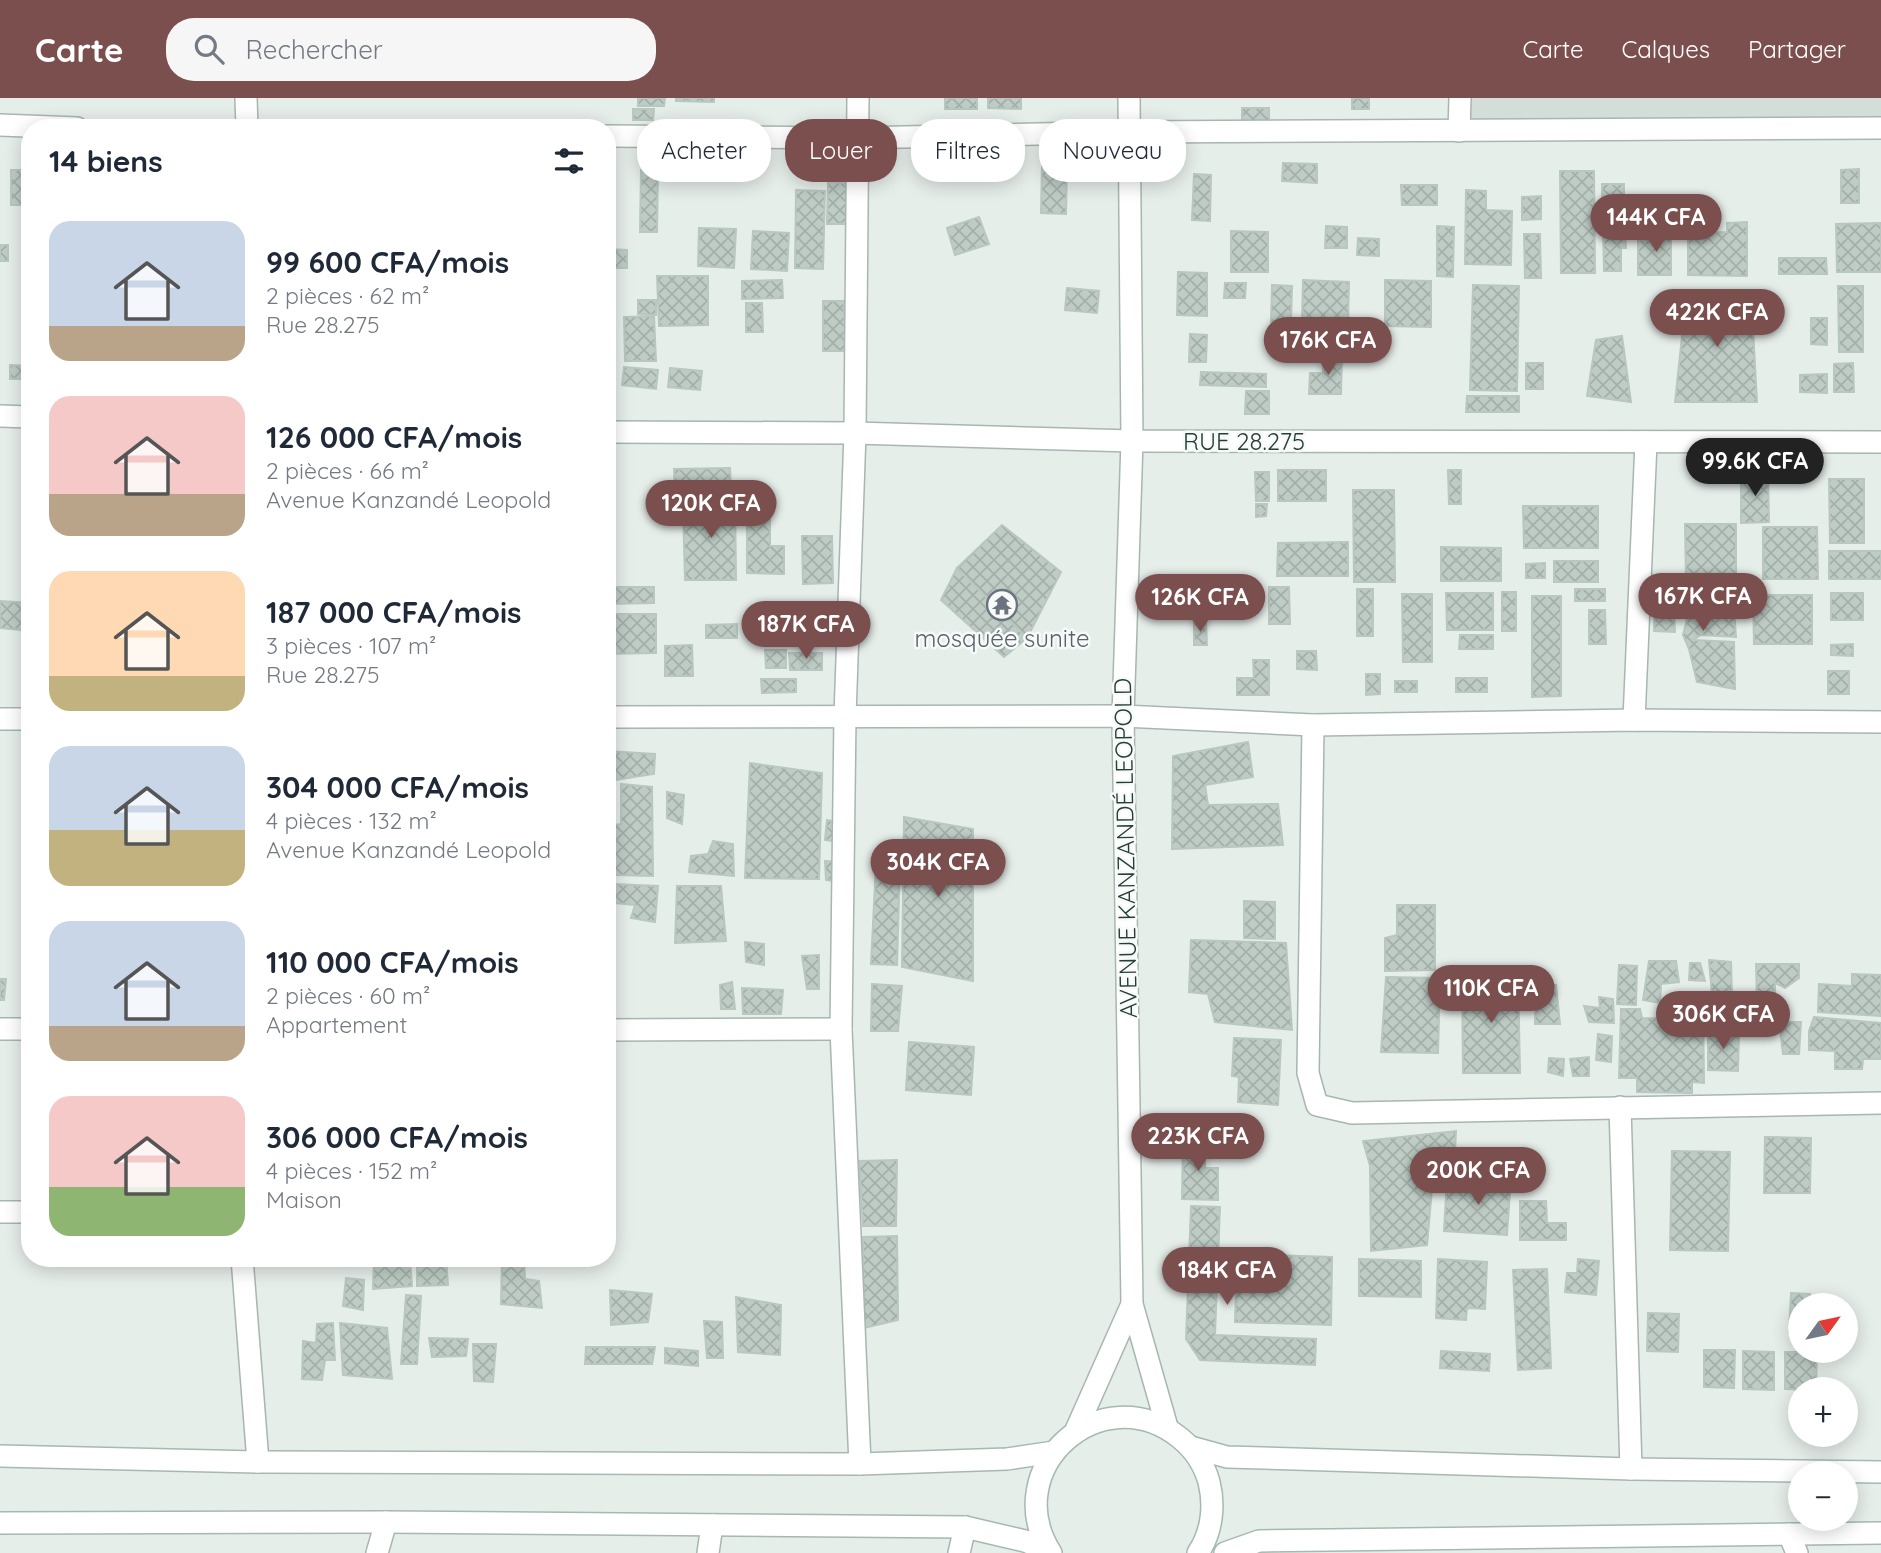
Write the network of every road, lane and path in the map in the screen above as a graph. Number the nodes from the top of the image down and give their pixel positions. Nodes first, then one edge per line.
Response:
1 (247, 98) edge
2 (858, 98) edge
3 (1129, 98) edge
4 (1461, 98) edge
5 (247, 119) edge
6 (858, 119) edge
7 (1129, 119) edge
8 (0, 125) edge
9 (21, 126) edge
10 (1881, 128) edge
11 (1459, 131) junction
12 (1186, 132) edge
13 (1039, 134) edge
14 (616, 136) edge
15 (785, 137) edge
16 (897, 137) edge
17 (858, 182) edge
18 (1129, 182) edge
19 (0, 416) edge
20 (21, 417) edge
21 (616, 432) edge
22 (855, 433) junction
23 (1132, 441) junction
24 (1646, 442) junction
25 (1881, 442) edge
26 (845, 716) junction
27 (1123, 716) junction
28 (616, 717) edge
29 (0, 719) edge
30 (21, 719) edge
31 (1634, 720) junction
32 (1881, 722) edge
33 (1312, 725) junction
34 (0, 1029) edge
35 (21, 1029) edge
36 (841, 1029) junction
37 (616, 1030) edge
38 (1881, 1103) edge
39 (1620, 1107) junction
40 (0, 1212) edge
41 (21, 1212) edge
42 (243, 1267) edge
43 (1132, 1304) junction
44 (1167, 1427) junction
45 (1076, 1430) junction
46 (1191, 1447) junction
47 (1054, 1452) junction
48 (0, 1456) edge
49 (258, 1462) junction
50 (860, 1464) junction
51 (1631, 1469) junction
52 (1881, 1472) edge
53 (0, 1522) edge
54 (386, 1522) junction
55 (712, 1525) junction
56 (965, 1527) junction
57 (1881, 1533) edge
58 (1793, 1544) edge
59 (1233, 1551) edge
60 (1050, 1552) edge
61 (377, 1553) edge
62 (708, 1553) edge
63 (959, 1553) edge
64 (1198, 1553) edge

1 - 5 street
2 - 6 street
3 - 7 street, AVENUE KANZANDÉ LEOPOLD
4 - 11 street
8 - 9 street
10 - 11 street
11 - 12 street
13 - 16 street
14 - 15 street
17 - 22 street
18 - 23 street, AVENUE KANZANDÉ LEOPOLD
19 - 20 street
21 - 22 street, RUE 28.275
22 - 23 street, RUE 28.275
22 - 26 street
23 - 24 street, RUE 28.275
23 - 27 street, AVENUE KANZANDÉ LEOPOLD
24 - 25 street, RUE 28.275
24 - 31 street
26 - 27 street
26 - 28 street
26 - 36 street
27 - 33 street
27 - 43 street, AVENUE KANZANDÉ LEOPOLD
29 - 30 street
31 - 32 street
31 - 33 street
33 - 39 street
34 - 35 street
36 - 37 street
36 - 50 street
38 - 39 street
39 - 51 street
40 - 41 street
42 - 49 street
43 - 44 street
43 - 45 street
44 - 45 street
44 - 46 street
45 - 47 street
46 - 51 street
46 - 64 street
47 - 50 street
47 - 60 street
48 - 49 street
49 - 50 street
51 - 52 street
53 - 54 street
54 - 55 street
54 - 61 street
55 - 56 street
55 - 62 street
56 - 60 street
56 - 63 street
57 - 58 street
58 - 59 street

